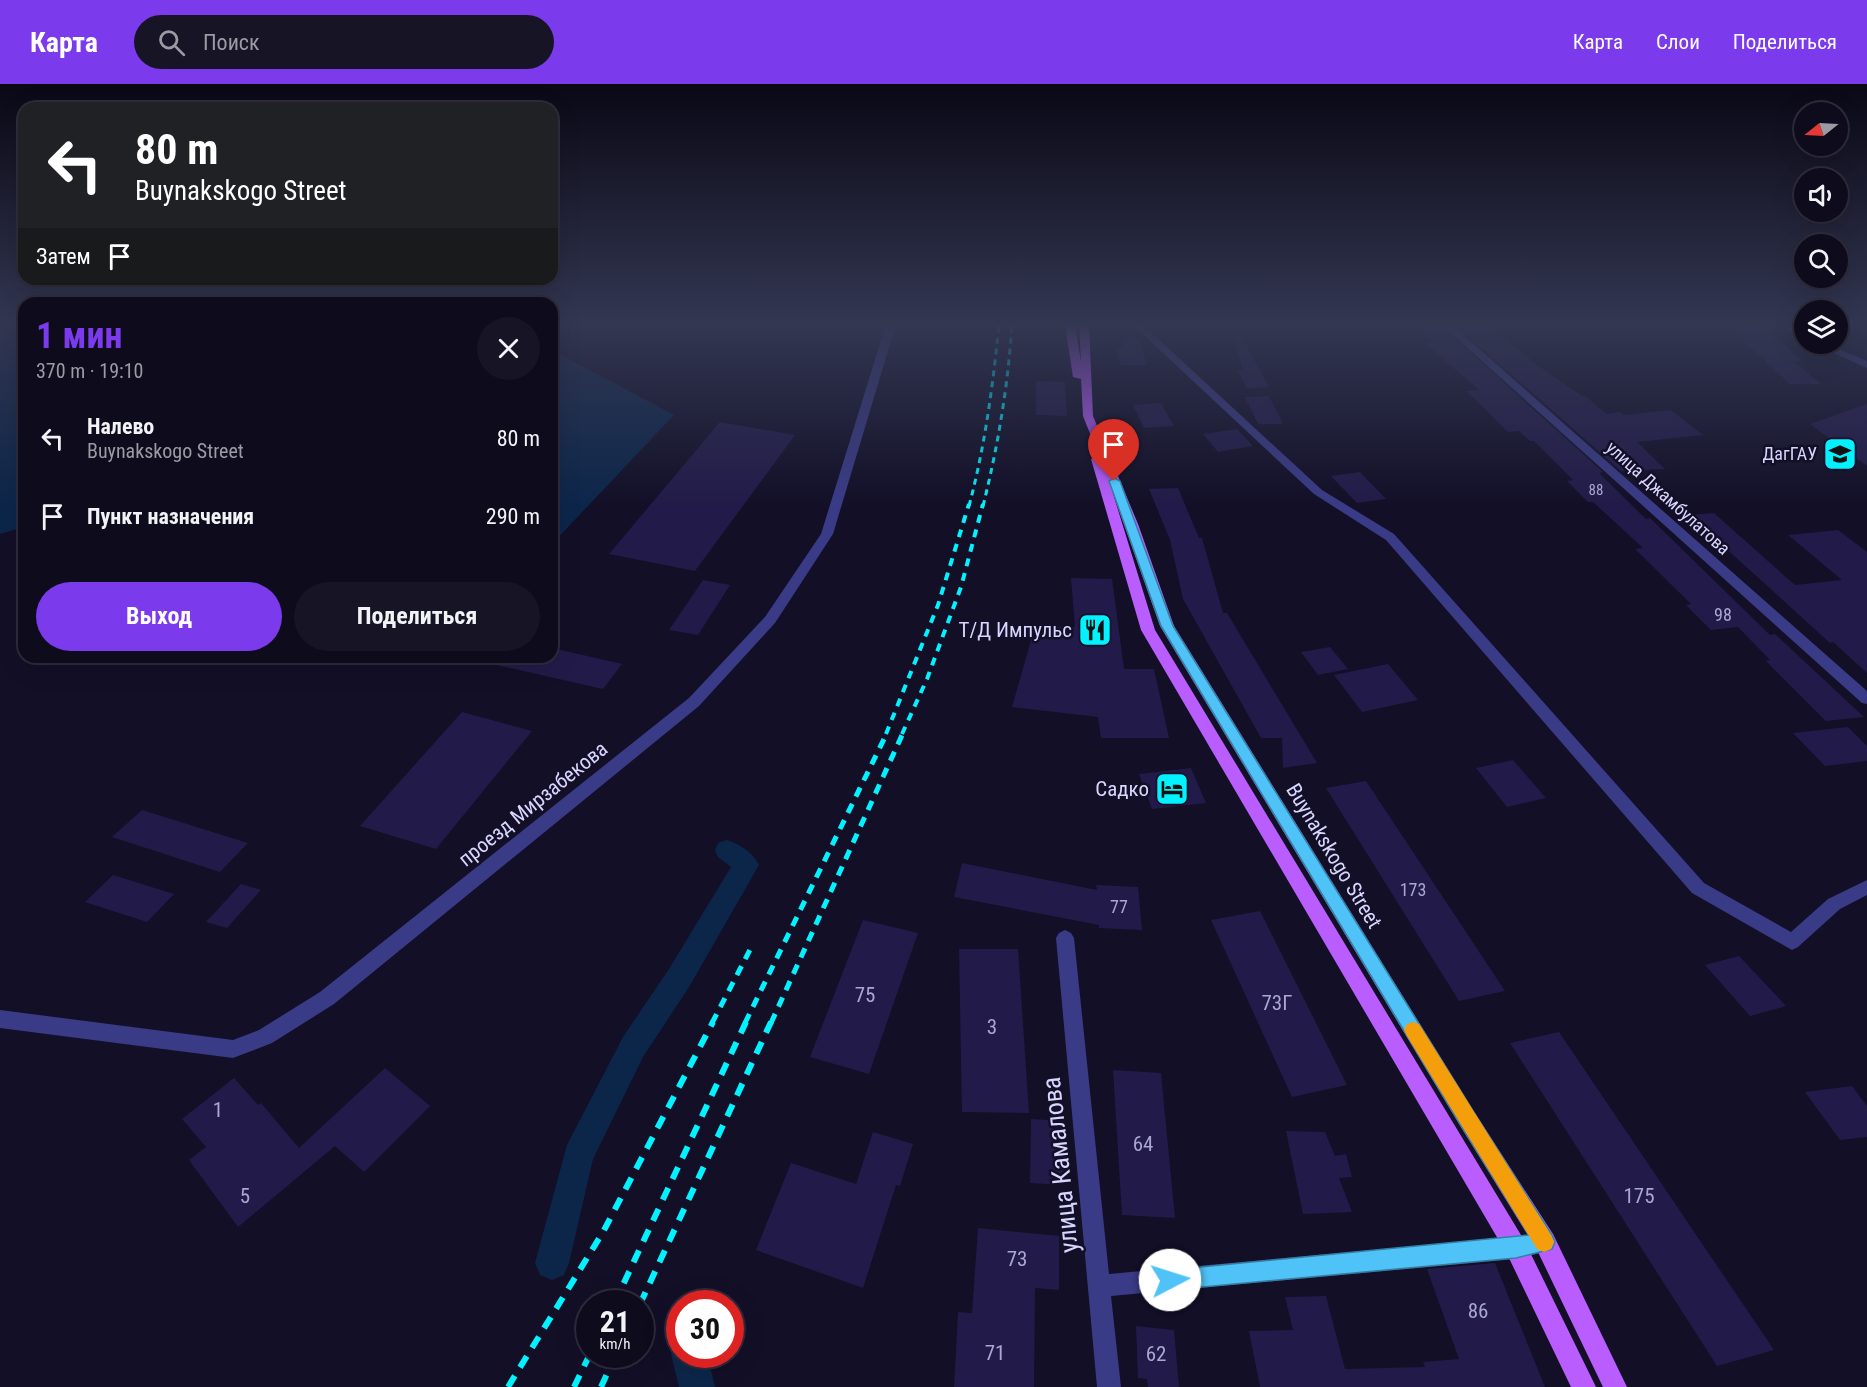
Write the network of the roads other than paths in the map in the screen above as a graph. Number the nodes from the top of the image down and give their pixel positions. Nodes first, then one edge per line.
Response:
1 (872, 385) edge
2 (1079, 385) edge
3 (1087, 385) edge
4 (1203, 385) edge
5 (1514, 385) edge
6 (1867, 699) edge
7 (1867, 887) edge
8 (1065, 938) dead end
9 (0, 1019) edge
10 (1545, 1242) junction
11 (1516, 1248) junction
12 (1100, 1286) junction
13 (1109, 1387) edge
14 (1584, 1387) edge
15 (1615, 1387) edge

1 - 9 street, проезд Мирзабекова
2 - 11 main road, Buynakskogo Street
3 - 10 main road, Buynakskogo Street
4 - 7 street
5 - 6 street, улица Джамбулатова
8 - 12 street, улица Камалова
10 - 11 street
10 - 15 main road, Buynakskogo Street
11 - 12 street
11 - 14 main road, Buynakskogo Street
12 - 13 street, улица Камалова

